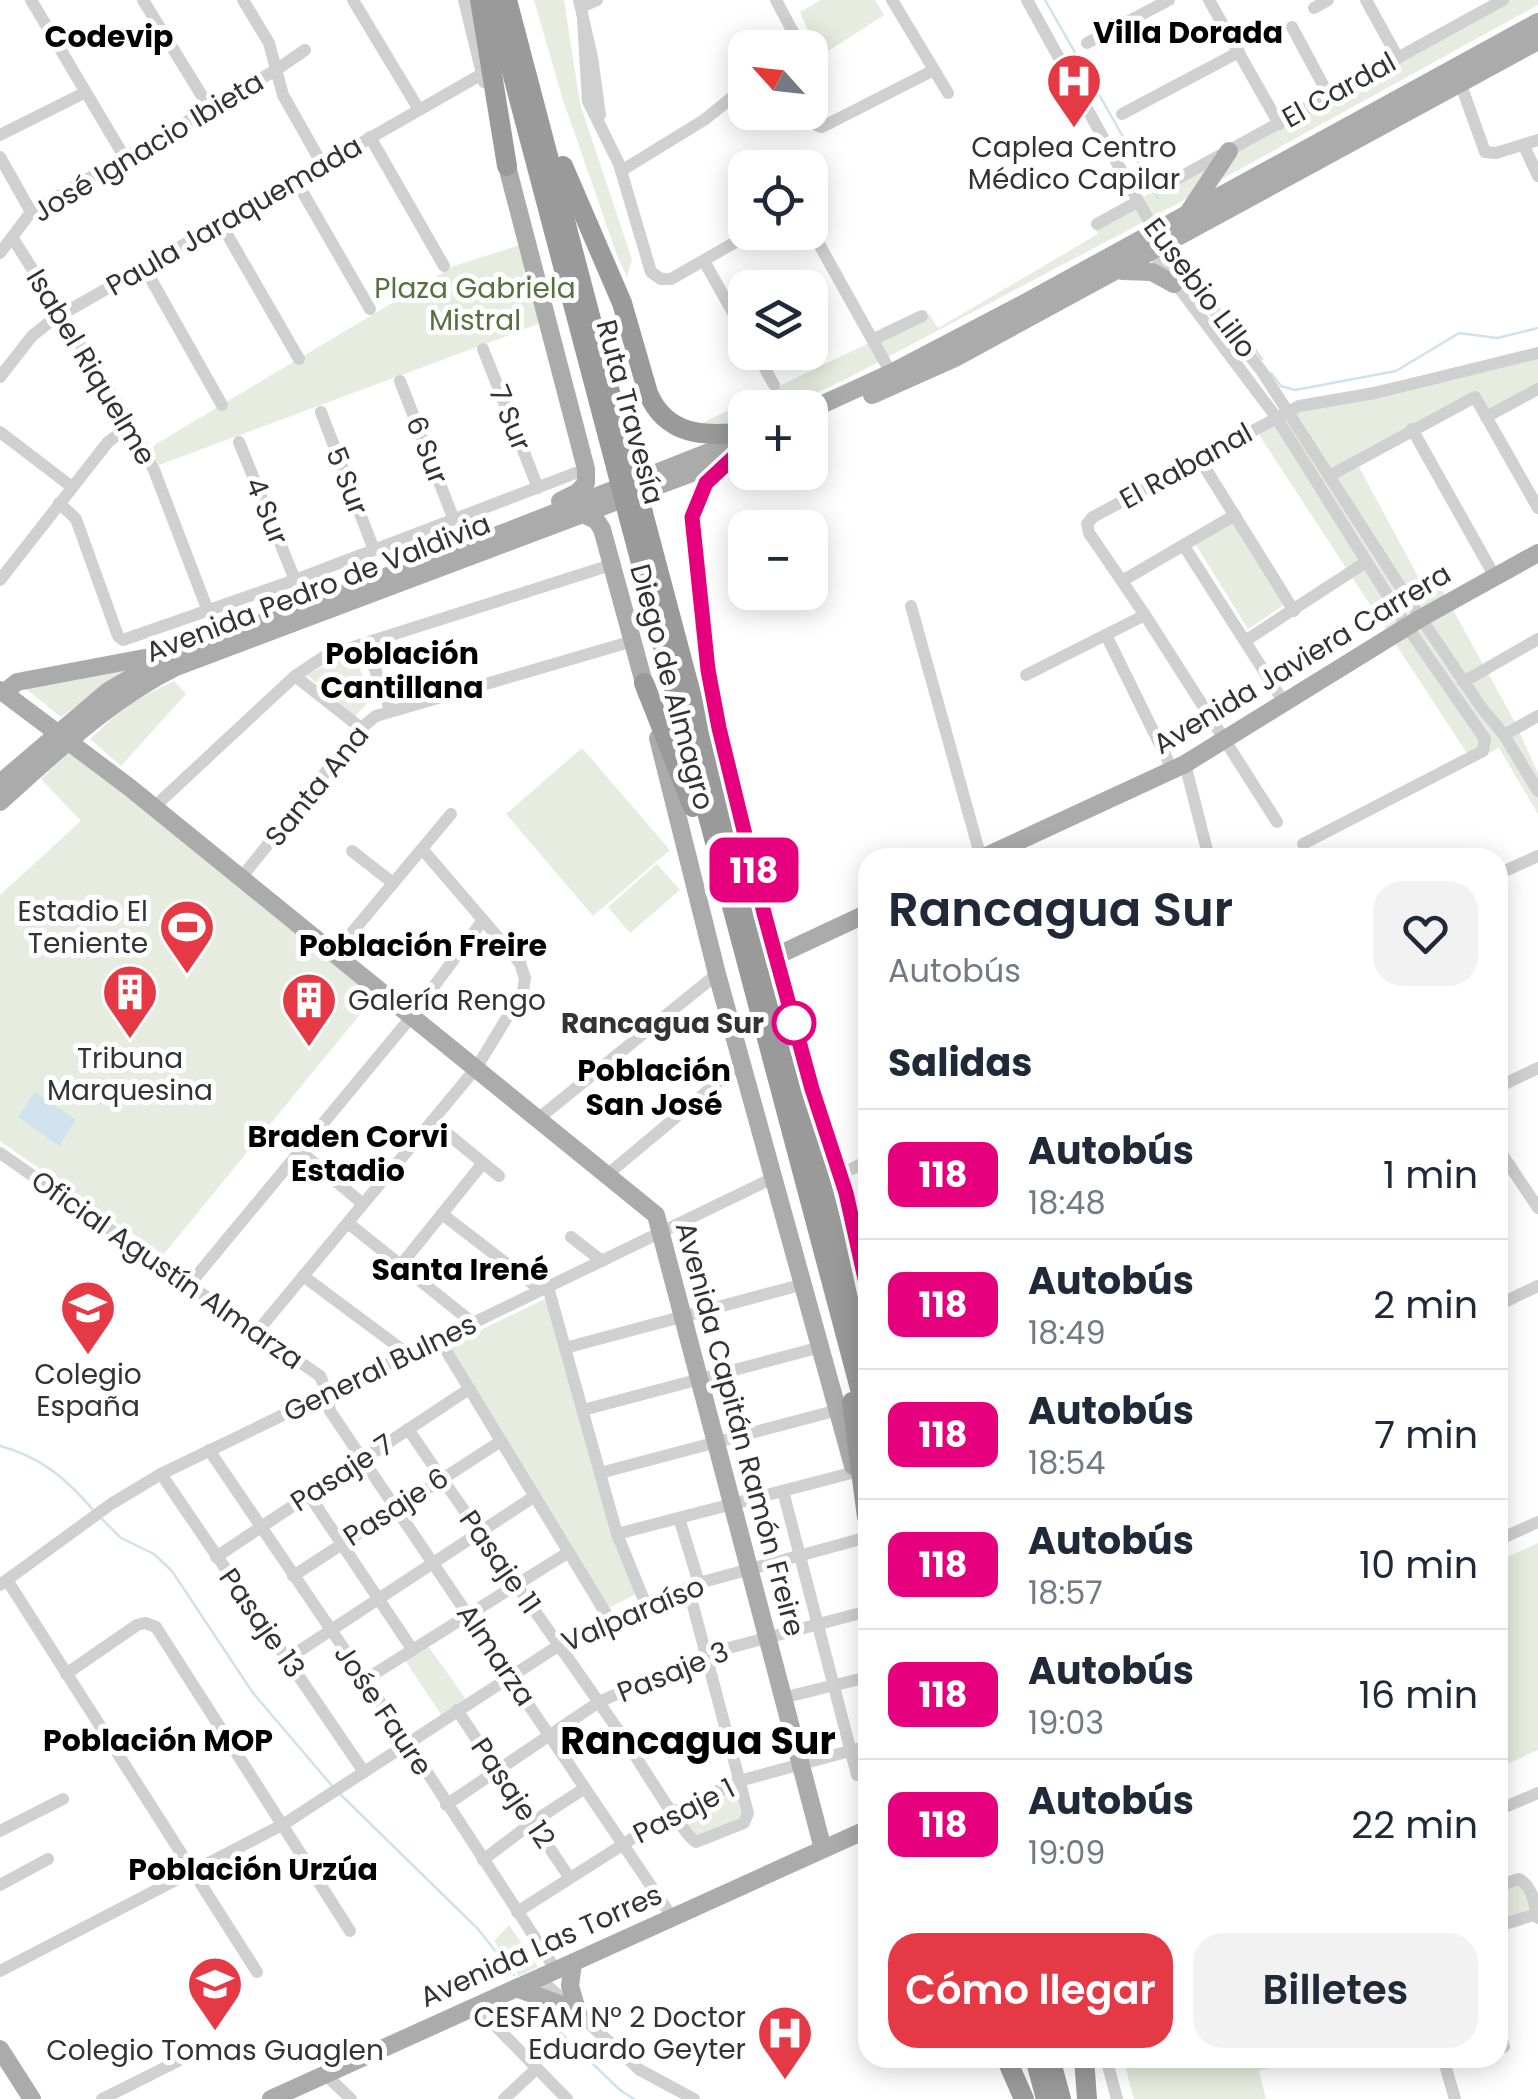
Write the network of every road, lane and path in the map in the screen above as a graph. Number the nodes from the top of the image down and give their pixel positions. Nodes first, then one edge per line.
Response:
1 (31, 0) edge
2 (143, 0) edge
3 (243, 0) edge
4 (353, 0) edge
5 (464, 0) edge
6 (480, 0) edge
7 (493, 0) edge
8 (507, 0) edge
9 (597, 0) edge
10 (776, 0) edge
11 (892, 0) edge
12 (1026, 0) edge
13 (1169, 0) edge
14 (1209, 0) edge
15 (1328, 0) edge
16 (1366, 0) edge
17 (1502, 0) edge
18 (1314, 8) dead end
19 (581, 9) edge
20 (1538, 22) edge
21 (1292, 27) dead end
22 (792, 30) edge
23 (1538, 41) edge
24 (1086, 43) dead end
25 (305, 50) dead end
26 (1239, 52) junction
27 (1398, 58) junction
28 (276, 70) junction
29 (934, 70) junction
30 (482, 74) junction
31 (1460, 85) junction
32 (84, 93) junction
33 (948, 93) dead end
34 (1330, 96) junction
35 (728, 101) edge
36 (210, 108) junction
37 (418, 108) junction
38 (536, 108) junction
39 (1122, 114) dead end
40 (1278, 124) junction
41 (828, 125) edge
42 (0, 136) edge
43 (370, 137) junction
44 (1531, 143) edge
45 (1229, 151) junction
46 (0, 157) edge
47 (125, 158) junction
48 (322, 164) junction
49 (507, 166) junction
50 (621, 171) junction
51 (1538, 176) edge
52 (294, 179) junction
53 (1175, 180) dead end
54 (1137, 202) junction
55 (32, 212) junction
56 (1185, 216) junction
57 (220, 222) junction
58 (1097, 224) dead end
59 (12, 237) junction
60 (1154, 242) junction
61 (728, 247) edge
62 (823, 250) edge
63 (0, 253) edge
64 (704, 262) junction
65 (444, 266) dead end
66 (144, 267) junction
67 (1116, 271) junction
68 (1174, 284) junction
69 (728, 304) edge
70 (370, 310) dead end
71 (61, 314) junction
72 (922, 316) dead end
73 (874, 340) junction
74 (483, 349) dead end
75 (1538, 353) edge
76 (299, 359) dead end
77 (766, 370) edge
78 (891, 373) junction
79 (0, 376) edge
80 (400, 381) dead end
81 (774, 385) dead end
82 (1538, 389) edge
83 (828, 402) edge
84 (222, 405) dead end
85 (321, 412) dead end
86 (1282, 414) junction
87 (828, 415) edge
88 (1486, 417) junction
89 (132, 425) junction
90 (1412, 430) junction
91 (0, 432) edge
92 (728, 434) edge
93 (239, 442) dead end
94 (728, 443) edge
95 (728, 458) edge
96 (1199, 458) junction
97 (728, 463) edge
98 (586, 470) junction
99 (1329, 476) junction
100 (72, 488) junction
101 (538, 488) junction
102 (629, 491) junction
103 (60, 503) junction
104 (1538, 508) edge
105 (584, 515) junction
106 (1235, 515) junction
107 (454, 520) junction
108 (1184, 546) junction
109 (374, 550) junction
110 (454, 551) junction
111 (1538, 553) edge
112 (6, 561) edge
113 (1366, 562) junction
114 (611, 565) junction
115 (1495, 577) junction
116 (0, 580) edge
117 (294, 580) junction
118 (1122, 581) junction
119 (911, 606) dead end
120 (208, 611) junction
121 (1294, 611) junction
122 (1145, 614) junction
123 (1414, 623) junction
124 (1106, 635) junction
125 (1538, 639) edge
126 (633, 641) junction
127 (1245, 641) junction
128 (364, 642) junction
129 (180, 651) junction
130 (1430, 660) junction
131 (1026, 674) dead end
132 (295, 676) junction
133 (1463, 682) junction
134 (644, 683) junction
135 (3, 686) edge
136 (1285, 704) junction
137 (390, 709) junction
138 (1474, 710) junction
139 (1538, 716) edge
140 (362, 728) junction
141 (66, 733) junction
142 (1504, 735) junction
143 (1226, 740) junction
144 (708, 760) junction
145 (1179, 767) junction
146 (0, 783) edge
147 (1538, 790) edge
148 (0, 802) edge
149 (153, 808) junction
150 (452, 814) dead end
151 (1277, 822) dead end
152 (1303, 844) dead end
153 (978, 848) edge
154 (1003, 848) edge
155 (1207, 848) edge
156 (423, 850) junction
157 (352, 851) dead end
158 (1538, 856) edge
159 (752, 863) junction
160 (1508, 870) edge
161 (242, 878) junction
162 (393, 883) junction
163 (725, 884) junction
164 (858, 918) edge
165 (483, 920) junction
166 (334, 954) junction
167 (776, 956) junction
168 (718, 974) junction
169 (412, 1016) junction
170 (742, 1062) junction
171 (477, 1067) junction
172 (1538, 1068) edge
173 (1508, 1082) edge
174 (812, 1089) junction
175 (540, 1118) junction
176 (432, 1121) junction
177 (300, 1151) junction
178 (0, 1153) edge
179 (483, 1163) junction
180 (1508, 1163) edge
181 (858, 1166) edge
182 (608, 1174) junction
183 (841, 1174) junction
184 (499, 1176) dead end
185 (775, 1177) junction
186 (822, 1189) junction
187 (364, 1204) junction
188 (1538, 1208) edge
189 (442, 1214) junction
190 (348, 1223) junction
191 (661, 1232) junction
192 (571, 1237) dead end
193 (858, 1248) edge
194 (602, 1261) junction
195 (400, 1266) junction
196 (304, 1276) junction
197 (804, 1284) junction
198 (188, 1285) junction
199 (1538, 1286) edge
200 (545, 1288) junction
201 (1508, 1300) edge
202 (683, 1316) junction
203 (473, 1323) junction
204 (858, 1324) edge
205 (844, 1331) junction
206 (256, 1333) junction
207 (439, 1339) junction
208 (821, 1347) junction
209 (566, 1348) junction
210 (408, 1354) junction
211 (700, 1379) junction
212 (858, 1382) edge
213 (470, 1389) junction
214 (328, 1392) junction
215 (582, 1410) junction
216 (838, 1410) junction
217 (408, 1430) junction
218 (501, 1441) junction
219 (716, 1441) junction
220 (208, 1450) junction
221 (858, 1455) edge
222 (364, 1458) junction
223 (854, 1472) junction
224 (600, 1473) junction
225 (161, 1474) junction
226 (441, 1478) junction
227 (858, 1486) edge
228 (783, 1490) junction
229 (308, 1495) junction
230 (535, 1496) junction
231 (732, 1504) junction
232 (397, 1507) junction
233 (679, 1518) junction
234 (1538, 1522) edge
235 (260, 1526) junction
236 (479, 1532) junction
237 (617, 1534) junction
238 (1508, 1536) edge
239 (858, 1541) edge
240 (340, 1543) junction
241 (569, 1552) junction
242 (798, 1556) junction
243 (216, 1557) junction
244 (434, 1562) junction
245 (750, 1570) junction
246 (293, 1576) junction
247 (3, 1582) edge
248 (693, 1585) junction
249 (516, 1586) junction
250 (378, 1599) junction
251 (646, 1605) junction
252 (469, 1614) junction
253 (858, 1614) edge
254 (610, 1620) junction
255 (816, 1625) junction
256 (330, 1632) junction
257 (766, 1638) junction
258 (558, 1646) junction
259 (412, 1650) junction
260 (706, 1654) junction
261 (287, 1659) junction
262 (66, 1674) junction
263 (510, 1676) junction
264 (858, 1680) edge
265 (363, 1681) junction
266 (832, 1686) junction
267 (782, 1698) junction
268 (599, 1702) junction
269 (457, 1710) junction
270 (550, 1735) junction
271 (408, 1744) junction
272 (858, 1749) edge
273 (850, 1751) junction
274 (800, 1764) junction
275 (496, 1768) junction
276 (364, 1772) junction
277 (857, 1775) dead end
278 (739, 1782) junction
279 (585, 1788) junction
280 (1538, 1792) edge
281 (63, 1799) dead end
282 (446, 1805) junction
283 (1508, 1806) edge
284 (674, 1812) junction
285 (532, 1822) junction
286 (284, 1824) junction
287 (0, 1831) edge
288 (858, 1834) edge
289 (622, 1843) junction
290 (858, 1844) edge
291 (829, 1847) junction
292 (48, 1860) dead end
293 (483, 1860) junction
294 (192, 1871) junction
295 (569, 1877) junction
296 (1508, 1883) edge
297 (0, 1885) edge
298 (517, 1912) junction
299 (1538, 1916) edge
300 (672, 1917) junction
301 (1508, 1924) edge
302 (350, 1931) dead end
303 (0, 1970) edge
304 (556, 1970) junction
305 (257, 1972) dead end
306 (516, 1988) junction
307 (476, 2006) junction
308 (575, 2011) junction
309 (3, 2059) edge
310 (178, 2062) dead end
311 (1009, 2068) edge
312 (1038, 2068) edge
313 (1053, 2068) edge
314 (1084, 2068) edge
315 (1109, 2068) edge
316 (1446, 2068) edge
317 (536, 2069) junction
318 (325, 2074) junction
319 (280, 2097) edge
320 (32, 2099) edge
321 (102, 2099) edge
322 (350, 2099) edge
323 (504, 2099) edge
324 (567, 2099) edge
325 (694, 2099) edge
326 (1020, 2099) edge
327 (1046, 2099) edge
328 (1061, 2099) edge
329 (1086, 2099) edge
330 (1117, 2099) edge
331 (1454, 2099) edge

1 - 32 street
2 - 36 street
3 - 28 street
4 - 37 street
5 - 30 street
6 - 49 highway
7 - 102 highway, Ruta Travesía
8 - 38 highway, Ruta Travesía
9 - 19 street
10 - 22 street
11 - 29 street
12 - 54 street, Eusebio Lillo
13 - 24 street
14 - 26 street
15 - 18 street
16 - 27 street
17 - 27 street, El Cardal
19 - 50 street
20 - 56 main road
21 - 34 street
23 - 31 main road
25 - 28 street, José Ignacio Ibieta
26 - 39 street
26 - 40 street
27 - 34 street, El Cardal
28 - 36 street, José Ignacio Ibieta
28 - 48 street
29 - 33 street
29 - 41 street
30 - 37 street, Paula Jaraquemada
30 - 49 street
31 - 44 street
31 - 60 main road
32 - 42 street
32 - 47 street
34 - 40 street, El Cardal
35 - 50 street
36 - 47 street, José Ignacio Ibieta
37 - 43 street, Paula Jaraquemada
38 - 92 highway
38 - 102 highway, Ruta Travesía
40 - 45 street, El Cardal
43 - 48 street, Paula Jaraquemada
43 - 65 street
44 - 51 street
45 - 53 street, El Cardal
45 - 56 main road
46 - 55 street
47 - 55 street, José Ignacio Ibieta
48 - 52 street, Paula Jaraquemada
49 - 98 main road
50 - 64 street
52 - 57 street, Paula Jaraquemada
52 - 70 street
54 - 58 street
54 - 60 street, Eusebio Lillo
55 - 59 street, José Ignacio Ibieta
56 - 60 main road
57 - 66 street, Paula Jaraquemada
57 - 76 street
59 - 63 street, José Ignacio Ibieta
59 - 71 street, Isabel Riquelme
60 - 67 main road
60 - 68 street, Eusebio Lillo
60 - 78 main road
60 - 86 street, Eusebio Lillo
61 - 64 street
62 - 73 street
64 - 69 street
66 - 71 street, Paula Jaraquemada
66 - 84 street
67 - 68 main road
67 - 87 main road
68 - 86 street, Eusebio Lillo
71 - 79 street, Paula Jaraquemada
71 - 89 street, Isabel Riquelme
72 - 73 street
73 - 78 street
74 - 101 street, 7 Sur
75 - 86 street, El Rabanal
77 - 81 street
78 - 83 main road
80 - 107 street, 6 Sur
82 - 88 street
85 - 109 street, 5 Sur
86 - 96 street, El Rabanal
86 - 99 street, Eusebio Lillo
86 - 113 street, Eusebio Lillo
88 - 90 street
88 - 104 street
89 - 100 street
89 - 120 street, Isabel Riquelme
90 - 99 street
90 - 115 street
91 - 100 street
93 - 117 street, 4 Sur
94 - 102 main road
95 - 102 main road
96 - 106 street
96 - 118 street, El Rabanal
97 - 159 main road
98 - 101 street
98 - 110 main road
99 - 123 street, Eusebio Lillo
100 - 103 street
101 - 107 street
102 - 105 main road, Avenida Pedro de Valdivia
102 - 110 main road, Avenida Pedro de Valdivia
102 - 144 highway, Ruta Travesía
102 - 163 highway, Ruta Travesía
103 - 112 street
103 - 120 street
105 - 114 main road, Diego de Almagro
105 - 141 main road, Avenida Pedro de Valdivia
106 - 108 street
106 - 121 street
107 - 109 street
108 - 118 street
108 - 127 street
109 - 117 street
110 - 129 main road, Avenida Pedro de Valdivia
111 - 115 main road, Avenida Javiera Carrera
112 - 116 street
113 - 121 street
113 - 123 street, Eusebio Lillo
114 - 126 main road, Diego de Almagro
114 - 128 street
115 - 123 main road, Avenida Javiera Carrera
117 - 120 street
118 - 122 street, El Rabanal
119 - 153 street
121 - 127 street
122 - 124 street
122 - 143 street, El Rabanal
123 - 130 street, Eusebio Lillo
123 - 133 street, Eusebio Lillo
123 - 136 main road, Avenida Javiera Carrera
124 - 131 street
124 - 145 street
125 - 133 street
126 - 134 main road, Diego de Almagro
126 - 137 street, Santa Ana
127 - 136 street
128 - 132 street
128 - 137 street
129 - 135 main road, Avenida Pedro de Valdivia
129 - 141 main road, Avenida Pedro de Valdivia
130 - 133 street, Eusebio Lillo
130 - 138 street, Eusebio Lillo
132 - 140 street
132 - 149 street
133 - 138 street, Eusebio Lillo
134 - 163 highway
134 - 168 main road, Diego de Almagro
135 - 141 main road, Avenida Capitán Ramón Freire
136 - 143 main road, Avenida Javiera Carrera
137 - 140 street, Santa Ana
138 - 142 street, Eusebio Lillo
138 - 152 street
139 - 142 street
140 - 161 street, Santa Ana
141 - 146 main road, Avenida Pedro de Valdivia
141 - 148 main road, Avenida Pedro de Valdivia
141 - 149 main road, Avenida Capitán Ramón Freire
142 - 147 street, Eusebio Lillo
143 - 145 main road, Avenida Javiera Carrera
143 - 151 street, El Rabanal
144 - 159 highway
144 - 186 highway, Ruta Travesía
145 - 154 main road, Avenida Javiera Carrera
145 - 155 street
149 - 161 main road, Avenida Capitán Ramón Freire
150 - 156 street
156 - 162 street
156 - 165 street
157 - 162 street
158 - 160 street
159 - 167 main road
161 - 166 main road, Avenida Capitán Ramón Freire
162 - 166 street
163 - 205 highway, Ruta Travesía
164 - 167 main road
165 - 169 street
165 - 171 street
166 - 169 main road, Avenida Capitán Ramón Freire
167 - 174 main road
168 - 170 main road, Diego de Almagro
168 - 175 street
169 - 171 main road, Avenida Capitán Ramón Freire
169 - 177 street
170 - 182 street
170 - 185 main road, Diego de Almagro
171 - 175 main road, Avenida Capitán Ramón Freire
171 - 176 street
172 - 173 street
174 - 183 main road
174 - 186 highway
175 - 182 main road, Avenida Capitán Ramón Freire
176 - 179 street
176 - 187 street
177 - 187 street
177 - 198 street
178 - 198 street, Oficial Agustín Almarza
179 - 184 street
179 - 189 street
180 - 188 street
181 - 183 street
182 - 191 main road, Avenida Capitán Ramón Freire
183 - 193 main road
185 - 191 street, General Bulnes
185 - 197 main road, Diego de Almagro
186 - 204 highway, Ruta Travesía
187 - 190 street
189 - 195 street
189 - 200 street
190 - 195 street
190 - 196 street
191 - 194 street, General Bulnes
191 - 202 main road, Avenida Capitán Ramón Freire
192 - 194 street
194 - 200 street, General Bulnes
195 - 203 street
196 - 206 street
196 - 210 street
197 - 202 street
197 - 208 main road, Diego de Almagro
198 - 206 street, Oficial Agustín Almarza
199 - 201 street
200 - 203 street, General Bulnes
200 - 209 street
202 - 209 street
202 - 211 main road, Avenida Capitán Ramón Freire
203 - 207 street, General Bulnes
205 - 212 highway, Ruta Travesía
205 - 221 highway
206 - 214 street, Oficial Agustín Almarza
207 - 210 street, General Bulnes
207 - 213 street
208 - 211 street
208 - 216 main road, Diego de Almagro
209 - 215 street
210 - 214 street, General Bulnes
211 - 215 street
211 - 219 main road, Avenida Capitán Ramón Freire
213 - 217 street, Pasaje 7
213 - 218 street
214 - 220 street, General Bulnes
214 - 222 street, Almarza
215 - 224 street
216 - 219 street
216 - 223 main road, Diego de Almagro
217 - 222 street, Pasaje 7
217 - 226 street, Pasaje 11
218 - 226 street, Pasaje 6
218 - 230 street
219 - 224 street
219 - 231 main road, Avenida Capitán Ramón Freire
220 - 225 street, General Bulnes
220 - 235 street, Jośe Faure
222 - 229 street, Pasaje 7
222 - 232 street, Almarza
223 - 227 main road, Diego de Almagro
223 - 228 street
224 - 237 street
225 - 243 street, Pasaje 13
225 - 247 street, General Bulnes
226 - 232 street, Pasaje 6
226 - 236 street, Pasaje 11
228 - 231 street
228 - 242 street
229 - 235 street, Pasaje 7
229 - 240 street
230 - 236 street
230 - 241 street
231 - 233 street
231 - 245 main road, Avenida Capitán Ramón Freire
232 - 240 street, Pasaje 6
232 - 244 street, Almarza
233 - 237 street
233 - 248 street
234 - 238 street
235 - 243 street, Pasaje 7
235 - 246 street, Jośe Faure
236 - 244 street
236 - 249 street, Pasaje 11
237 - 251 street
239 - 242 street, Valparaíso
240 - 246 street, Pasaje 6
240 - 250 street
241 - 249 street
241 - 254 street
242 - 245 street, Valparaíso
242 - 255 street
243 - 261 street, Pasaje 13
244 - 250 street
244 - 252 street, Almarza
245 - 248 street, Valparaíso
245 - 257 main road, Avenida Capitán Ramón Freire
246 - 256 street, Jośe Faure
247 - 262 street
248 - 251 street, Valparaíso
248 - 260 street
249 - 252 street
249 - 258 street, Pasaje 11
250 - 256 street
250 - 259 street
251 - 254 street, Valparaíso
252 - 259 street
252 - 263 street, Almarza
253 - 255 street, Pasaje 3
254 - 258 street, Valparaíso
255 - 257 street, Pasaje 3
255 - 266 street
256 - 261 street
256 - 265 street, Jośe Faure
257 - 260 street, Pasaje 3
257 - 267 main road, Avenida Capitán Ramón Freire
258 - 263 street, Valparaíso
258 - 268 street, Pasaje 11
259 - 265 street
260 - 268 street, Pasaje 3
260 - 278 street
261 - 276 street, Pasaje 13
262 - 286 street
262 - 294 street
263 - 269 street, Valparaíso
263 - 270 street, Almarza
264 - 266 street
265 - 271 street, Jośe Faure
266 - 267 street
266 - 273 street
267 - 274 main road, Avenida Capitán Ramón Freire
268 - 270 street, Pasaje 3
268 - 284 street, Pasaje 11
269 - 271 street, Valparaíso
269 - 275 street, Pasaje 12
270 - 275 street, Pasaje 3
270 - 279 street, Almarza
271 - 276 street, Valparaíso
271 - 282 street, Jośe Faure
272 - 273 street, Pasaje 1
273 - 274 street, Pasaje 1
273 - 277 street
274 - 278 street, Pasaje 1
274 - 291 main road, Avenida Capitán Ramón Freire
275 - 282 street, Pasaje 3
275 - 285 street, Pasaje 12
276 - 286 street, Valparaíso
278 - 284 street, Pasaje 1
278 - 284 street, Pasaje 11
279 - 285 street
279 - 289 street, Almarza
280 - 283 street
281 - 287 street
282 - 293 street, Jośe Faure
284 - 289 street, Pasaje 1
285 - 293 street
285 - 295 street, Pasaje 12
286 - 294 street, Valparaíso
286 - 302 street
288 - 291 main road, Avenida Las Torres
289 - 295 street, Pasaje 1
289 - 300 street, Almarza
290 - 291 main road, Avenida Las Torres
291 - 300 main road, Avenida Las Torres
292 - 297 street
293 - 298 street, Jośe Faure
294 - 303 street, Valparaíso
294 - 305 street
295 - 298 street, Pasaje 1
296 - 299 street
298 - 304 street, Jośe Faure
299 - 301 street
300 - 304 main road, Avenida Las Torres
304 - 306 main road, Avenida Las Torres
304 - 308 street, Jośe Faure
304 - 308 main road
306 - 307 main road, Avenida Las Torres
306 - 308 main road
307 - 317 street
307 - 318 main road, Avenida Las Torres
308 - 325 street, Jośe Faure
309 - 320 main road
310 - 321 street
311 - 326 highway
312 - 327 highway
313 - 328 highway
314 - 329 highway
315 - 330 street
316 - 331 street
317 - 323 street
317 - 324 street
318 - 319 main road, Avenida Las Torres
318 - 322 street

